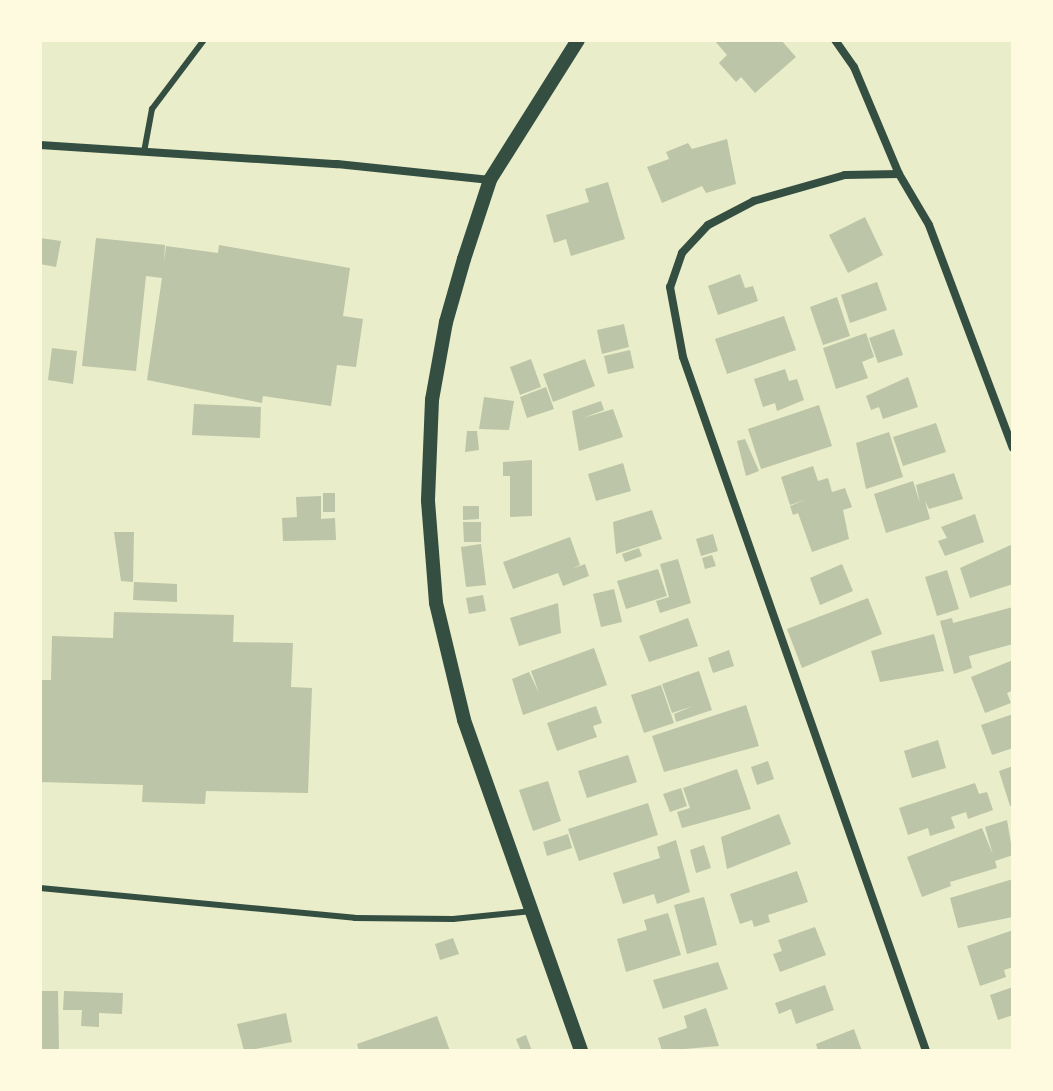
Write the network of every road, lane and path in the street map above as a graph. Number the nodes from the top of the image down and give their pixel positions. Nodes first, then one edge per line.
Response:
1 (204, 40) edge
2 (578, 40) edge
3 (835, 40) edge
4 (40, 145) edge
5 (144, 152) junction
6 (899, 174) junction
7 (490, 180) junction
8 (1013, 448) edge
9 (40, 888) edge
10 (532, 911) junction
11 (581, 1051) edge
12 (926, 1051) edge

1 - 5 lane
2 - 7 street
3 - 6 street
4 - 5 street
5 - 7 street
6 - 8 street
6 - 12 street
7 - 10 street
9 - 10 lane
10 - 11 street

